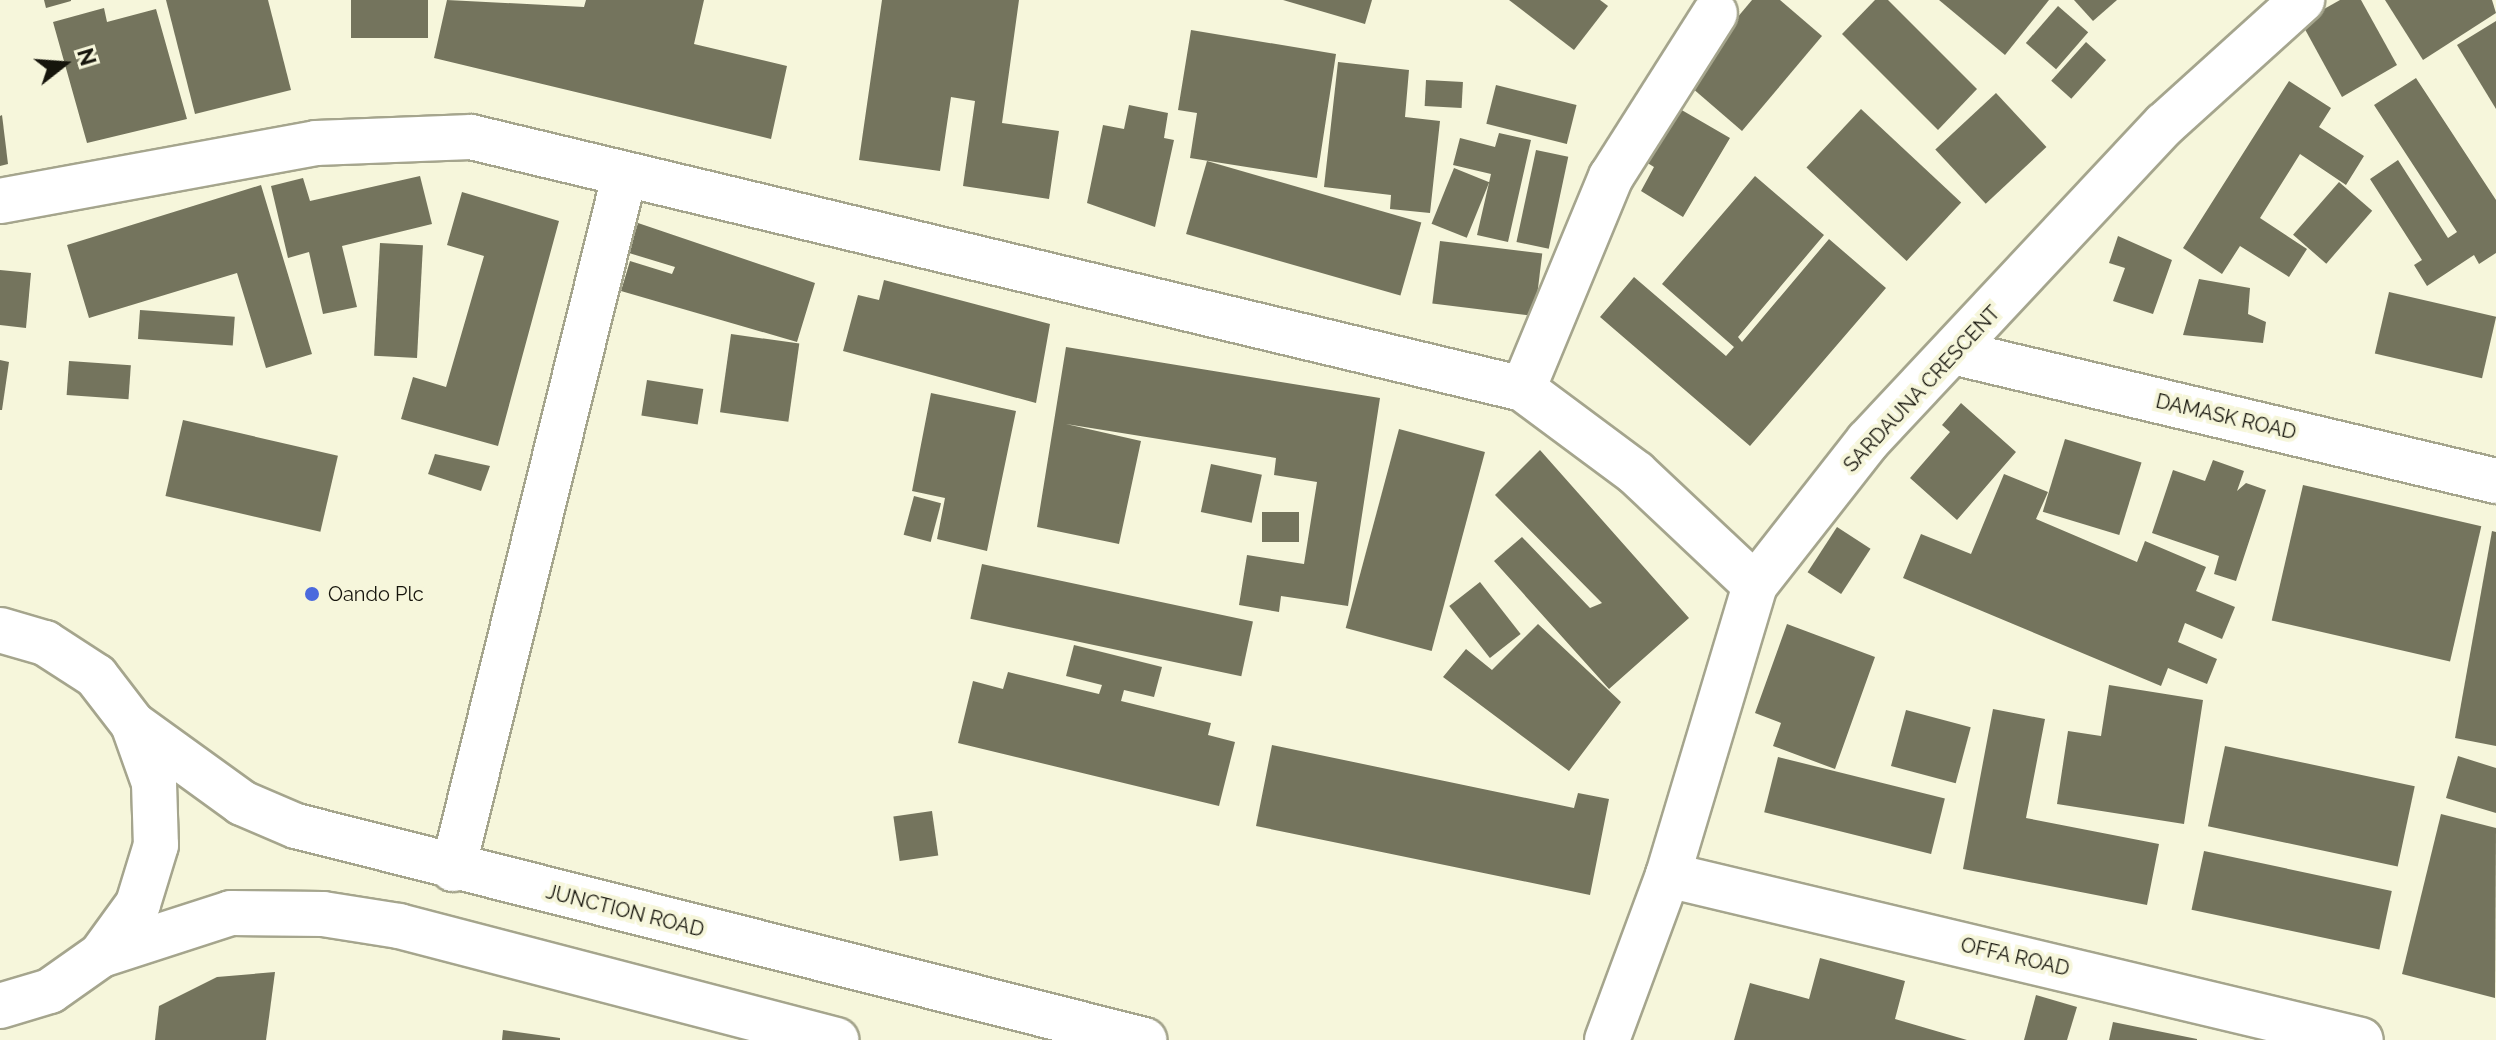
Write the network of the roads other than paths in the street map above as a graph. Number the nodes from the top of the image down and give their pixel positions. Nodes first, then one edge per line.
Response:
1 (2302, 0) edge
2 (1715, 13) dead end
3 (624, 177) junction
4 (0, 201) edge
5 (1957, 353) junction
6 (1523, 389) junction
7 (2496, 481) edge
8 (1755, 585) junction
9 (0, 630) edge
10 (133, 724) junction
11 (453, 869) junction
12 (1668, 875) junction
13 (101, 955) junction
14 (50, 991) junction
15 (0, 1006) edge
16 (5, 1040) edge
17 (836, 1040) edge
18 (1144, 1040) edge
19 (1607, 1040) edge
20 (2361, 1040) edge

1 - 5 street, SARDAUNA CRESCENT
2 - 6 street
3 - 4 street
3 - 6 street
3 - 11 street
5 - 7 street, DAMASK ROAD
5 - 8 street, SARDAUNA CRESCENT
6 - 8 street
8 - 12 street, SARDAUNA CRESCENT
9 - 10 street
10 - 11 street, JUNCTION ROAD
10 - 13 street
11 - 18 street, JUNCTION ROAD
12 - 19 street, SARDAUNA CRESCENT
12 - 20 street, OFFA ROAD
13 - 14 street
13 - 17 street
14 - 15 street
14 - 16 street

